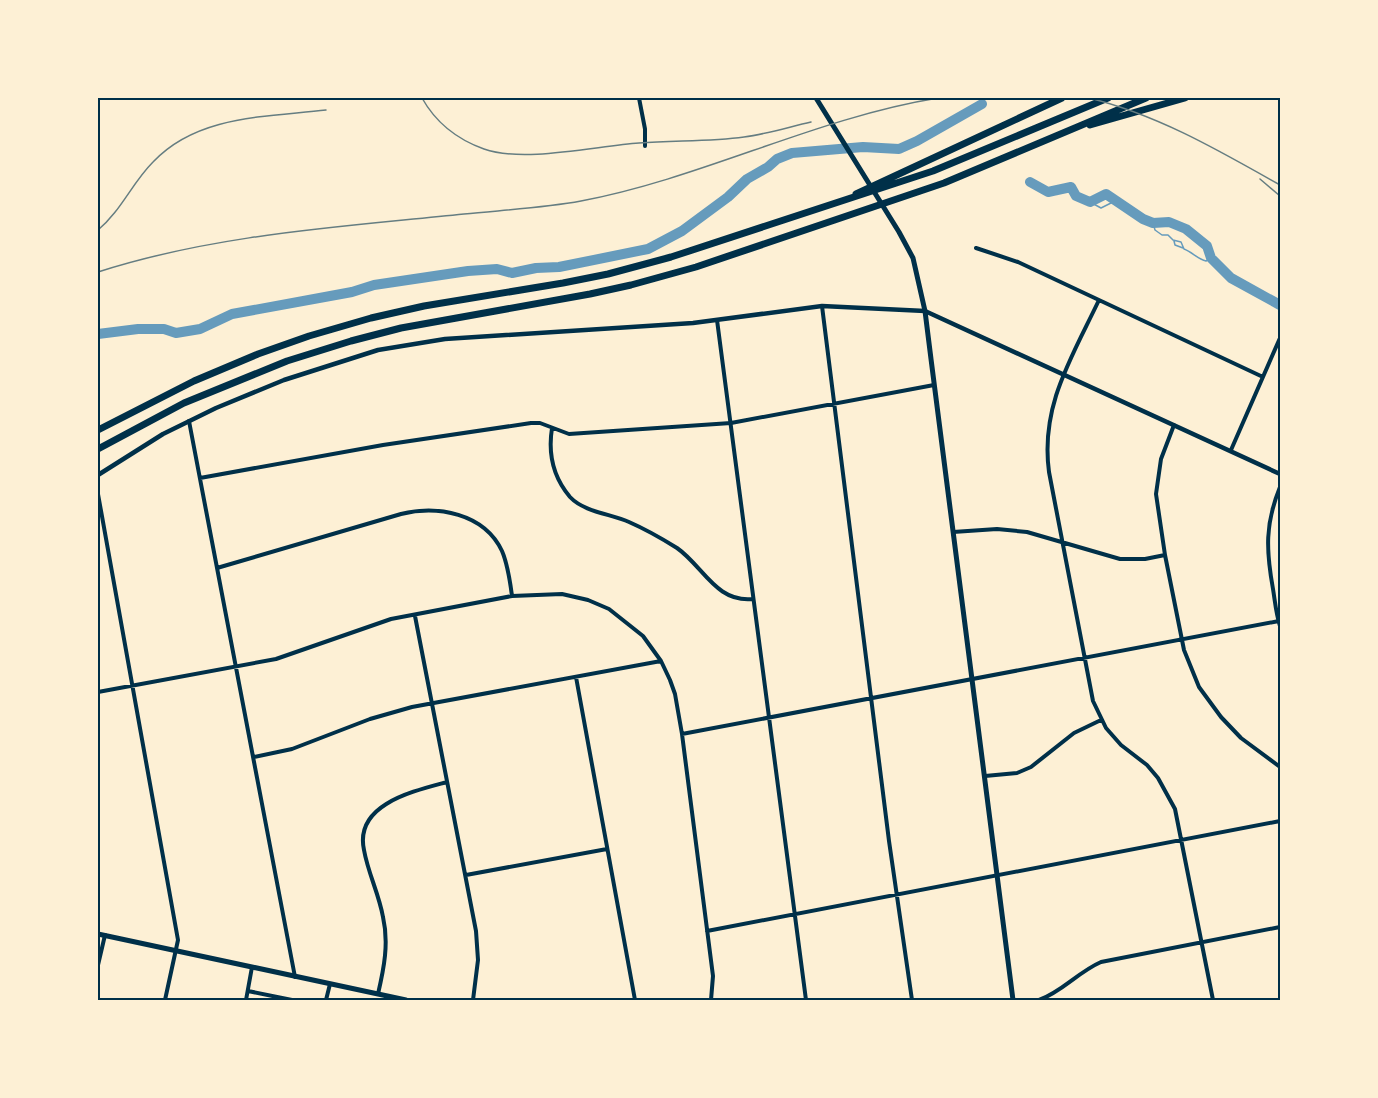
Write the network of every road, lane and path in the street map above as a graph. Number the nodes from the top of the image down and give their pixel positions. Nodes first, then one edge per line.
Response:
1 (639, 98) edge
2 (816, 98) edge
3 (1062, 98) edge
4 (1108, 98) edge
5 (1145, 98) edge
6 (1185, 98) edge
7 (1096, 121) junction
8 (645, 146) dead end
9 (827, 208) junction
10 (976, 248) dead end
11 (1099, 300) junction
12 (822, 306) junction
13 (925, 311) junction
14 (717, 320) junction
15 (1281, 338) edge
16 (1065, 374) junction
17 (1263, 376) junction
18 (934, 385) junction
19 (834, 404) junction
20 (189, 420) junction
21 (731, 423) junction
22 (1174, 424) junction
23 (552, 428) junction
24 (98, 430) edge
25 (98, 449) edge
26 (1231, 450) junction
27 (1281, 474) edge
28 (98, 475) edge
29 (200, 478) junction
30 (1281, 487) edge
31 (98, 494) edge
32 (953, 532) junction
33 (1062, 542) junction
34 (1165, 555) junction
35 (217, 568) junction
36 (512, 596) junction
37 (753, 599) junction
38 (415, 616) junction
39 (1278, 621) junction
40 (1281, 626) edge
41 (1181, 639) junction
42 (1084, 657) junction
43 (661, 661) junction
44 (236, 667) junction
45 (576, 677) junction
46 (972, 679) junction
47 (132, 685) junction
48 (98, 692) edge
49 (872, 698) junction
50 (432, 703) junction
51 (768, 717) junction
52 (1101, 720) junction
53 (682, 734) junction
54 (254, 757) junction
55 (1281, 766) edge
56 (984, 777) junction
57 (447, 782) junction
58 (1281, 821) edge
59 (1183, 840) junction
60 (607, 849) junction
61 (997, 875) junction
62 (466, 876) junction
63 (897, 895) junction
64 (794, 914) junction
65 (1281, 927) edge
66 (707, 931) junction
67 (98, 934) edge
68 (105, 935) junction
69 (1202, 942) junction
70 (176, 950) junction
71 (98, 964) edge
72 (252, 967) junction
73 (295, 977) junction
74 (330, 984) junction
75 (248, 991) junction
76 (378, 994) junction
77 (165, 1000) edge
78 (246, 1000) edge
79 (291, 1000) edge
80 (326, 1000) edge
81 (406, 1000) edge
82 (472, 1000) edge
83 (635, 1000) edge
84 (711, 1000) edge
85 (806, 1000) edge
86 (912, 1000) edge
87 (1013, 1000) edge
88 (1039, 1000) edge
89 (1213, 1000) edge

1 - 8 street
2 - 13 main road
3 - 9 highway
4 - 9 highway
5 - 7 highway
6 - 7 highway
7 - 25 highway
9 - 24 highway
10 - 11 street
11 - 16 street
11 - 17 street
12 - 13 street
12 - 14 street
12 - 19 street
13 - 16 street
13 - 18 main road
14 - 20 street
14 - 21 street
15 - 17 street
16 - 22 street
16 - 33 street
17 - 26 street
18 - 19 street
18 - 32 main road
19 - 21 street
19 - 49 street
20 - 28 street
20 - 29 street
21 - 23 street
21 - 37 street
22 - 26 street
22 - 34 street
23 - 29 street
23 - 37 street
26 - 27 street
29 - 35 street
30 - 39 street
31 - 47 street
32 - 33 street
32 - 46 main road
33 - 34 street
33 - 42 street
34 - 41 street
35 - 36 street
35 - 44 street
36 - 38 street
36 - 43 street
37 - 51 street
38 - 44 street
38 - 50 street
39 - 40 street
39 - 41 street
41 - 42 street
41 - 55 street
42 - 46 street
42 - 52 street
43 - 45 street
43 - 53 street
44 - 47 street
44 - 54 street
45 - 50 street
45 - 60 street
46 - 49 street
46 - 56 main road
47 - 48 street
47 - 70 street
49 - 51 street
49 - 63 street
50 - 54 street
50 - 57 street
51 - 53 street
51 - 64 street
52 - 56 street
52 - 59 street
53 - 66 street
54 - 73 street
56 - 61 main road
57 - 62 street
57 - 76 street
58 - 59 street
59 - 61 street
59 - 69 street
60 - 62 street
60 - 83 street
61 - 63 street
61 - 87 main road
62 - 82 street
63 - 64 street
63 - 86 street
64 - 66 street
64 - 85 street
65 - 69 street
66 - 84 street
67 - 68 main road
68 - 70 main road
68 - 71 street
69 - 88 street
69 - 89 street
70 - 72 main road
70 - 77 street
72 - 73 main road
72 - 75 street
73 - 74 main road
74 - 76 main road
74 - 80 street
75 - 78 street
75 - 79 street
76 - 81 main road

